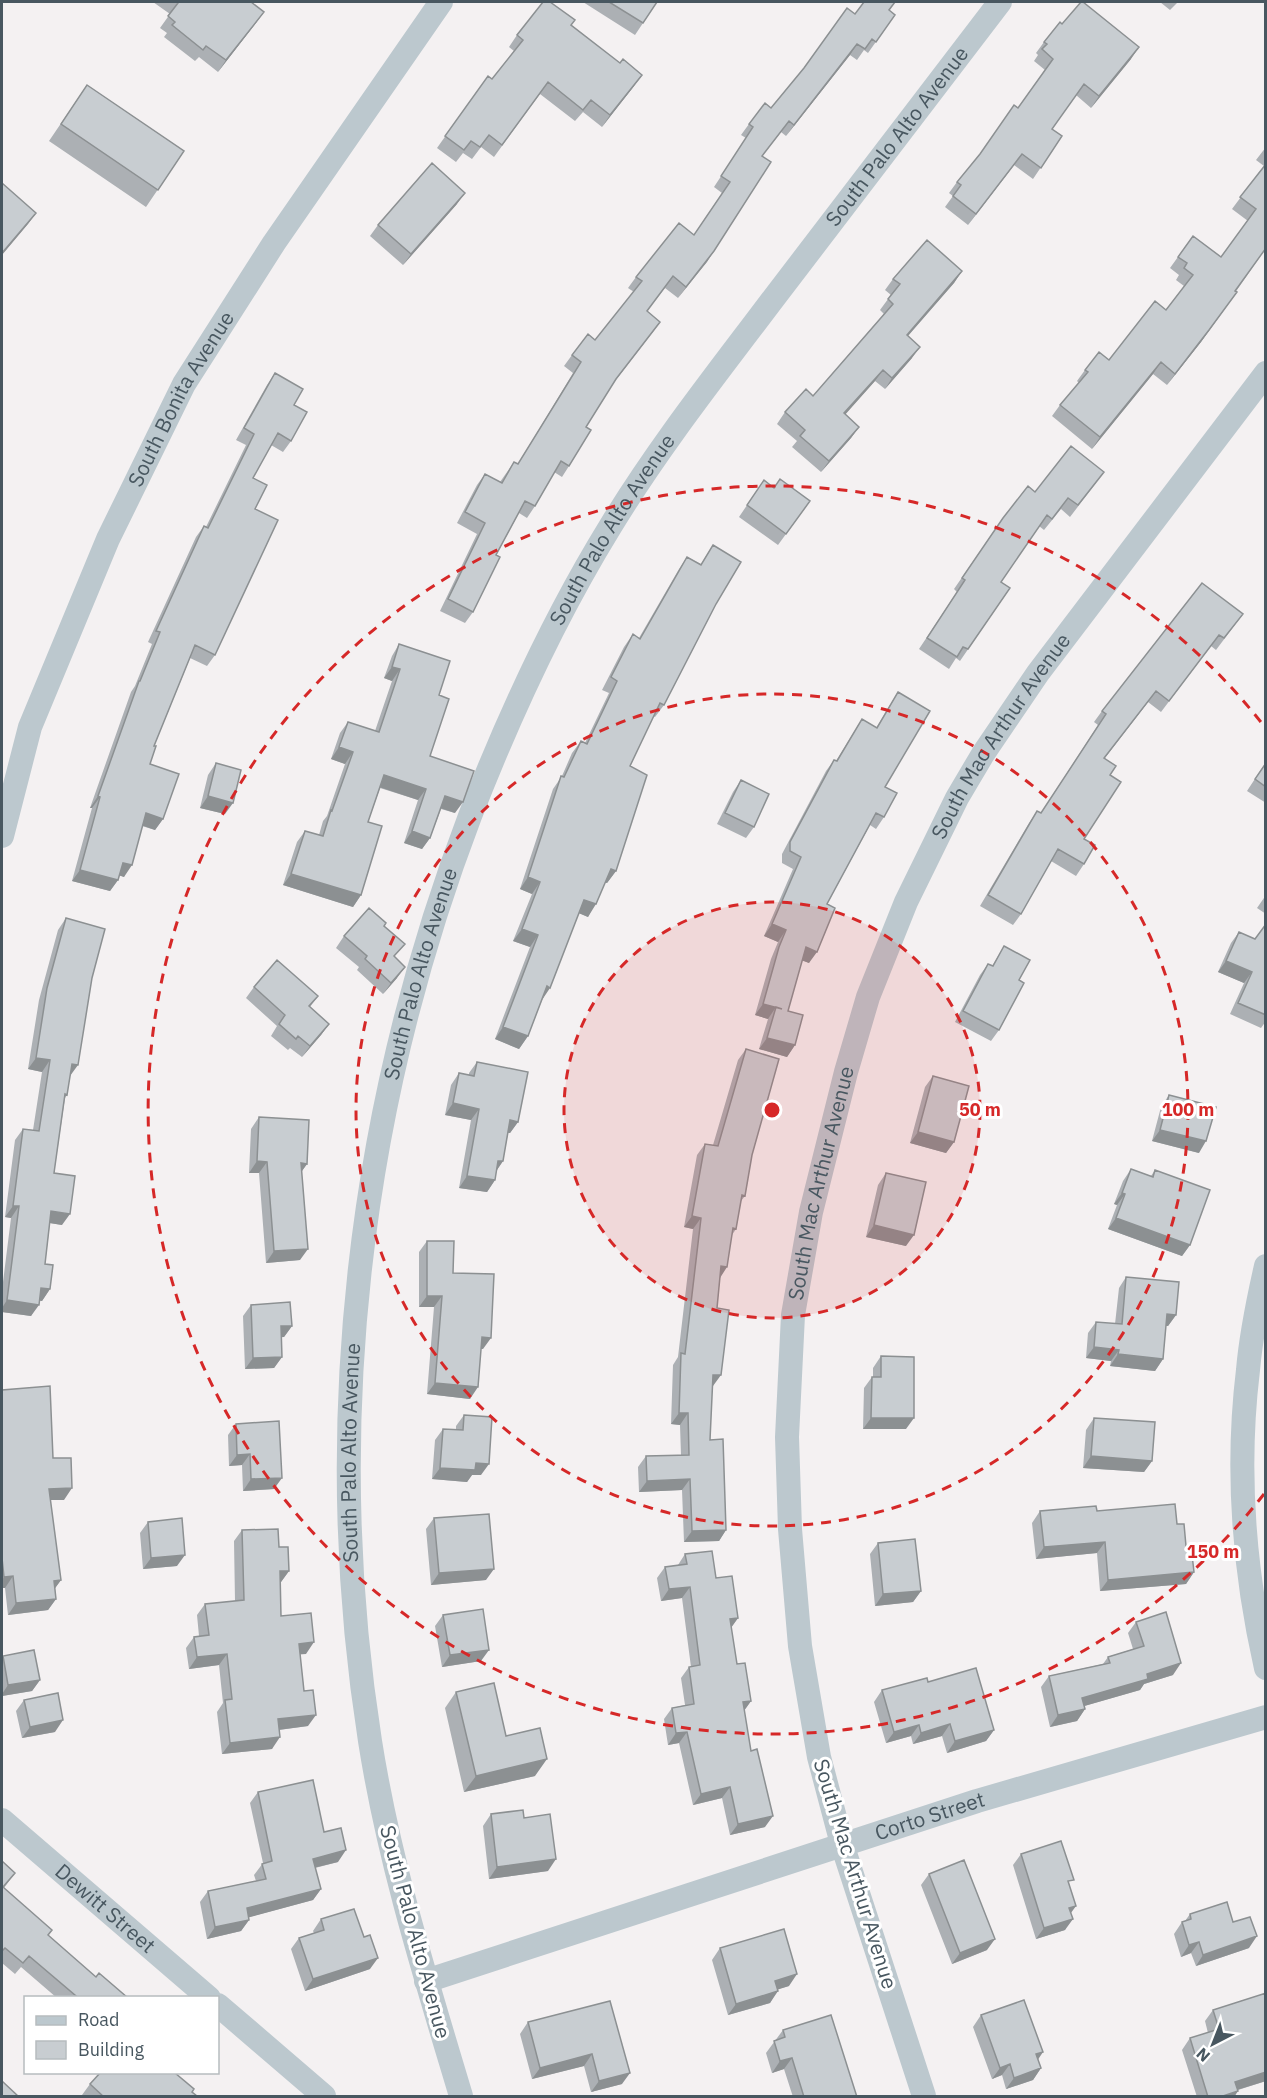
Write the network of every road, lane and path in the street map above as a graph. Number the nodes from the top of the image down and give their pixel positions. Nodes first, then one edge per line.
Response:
1 (441, 2) edge
2 (1000, 2) edge
3 (1266, 373) edge
4 (2, 836) edge
5 (1266, 1266) edge
6 (1266, 1668) edge
7 (1266, 1717) edge
8 (2, 1820) edge
9 (842, 1844) junction
10 (426, 1981) junction
11 (207, 1996) edge
12 (219, 2006) edge
13 (324, 2097) edge
14 (461, 2097) edge
15 (924, 2097) edge

1 - 4 street, South Bonita Avenue
2 - 10 street, South Palo Alto Avenue
3 - 9 street, South Mac Arthur Avenue
5 - 6 street
7 - 9 street, Corto Street
8 - 11 street, Dewitt Street
9 - 10 street, Corto Street
9 - 15 street, South Mac Arthur Avenue
10 - 14 street, South Palo Alto Avenue
12 - 13 street

